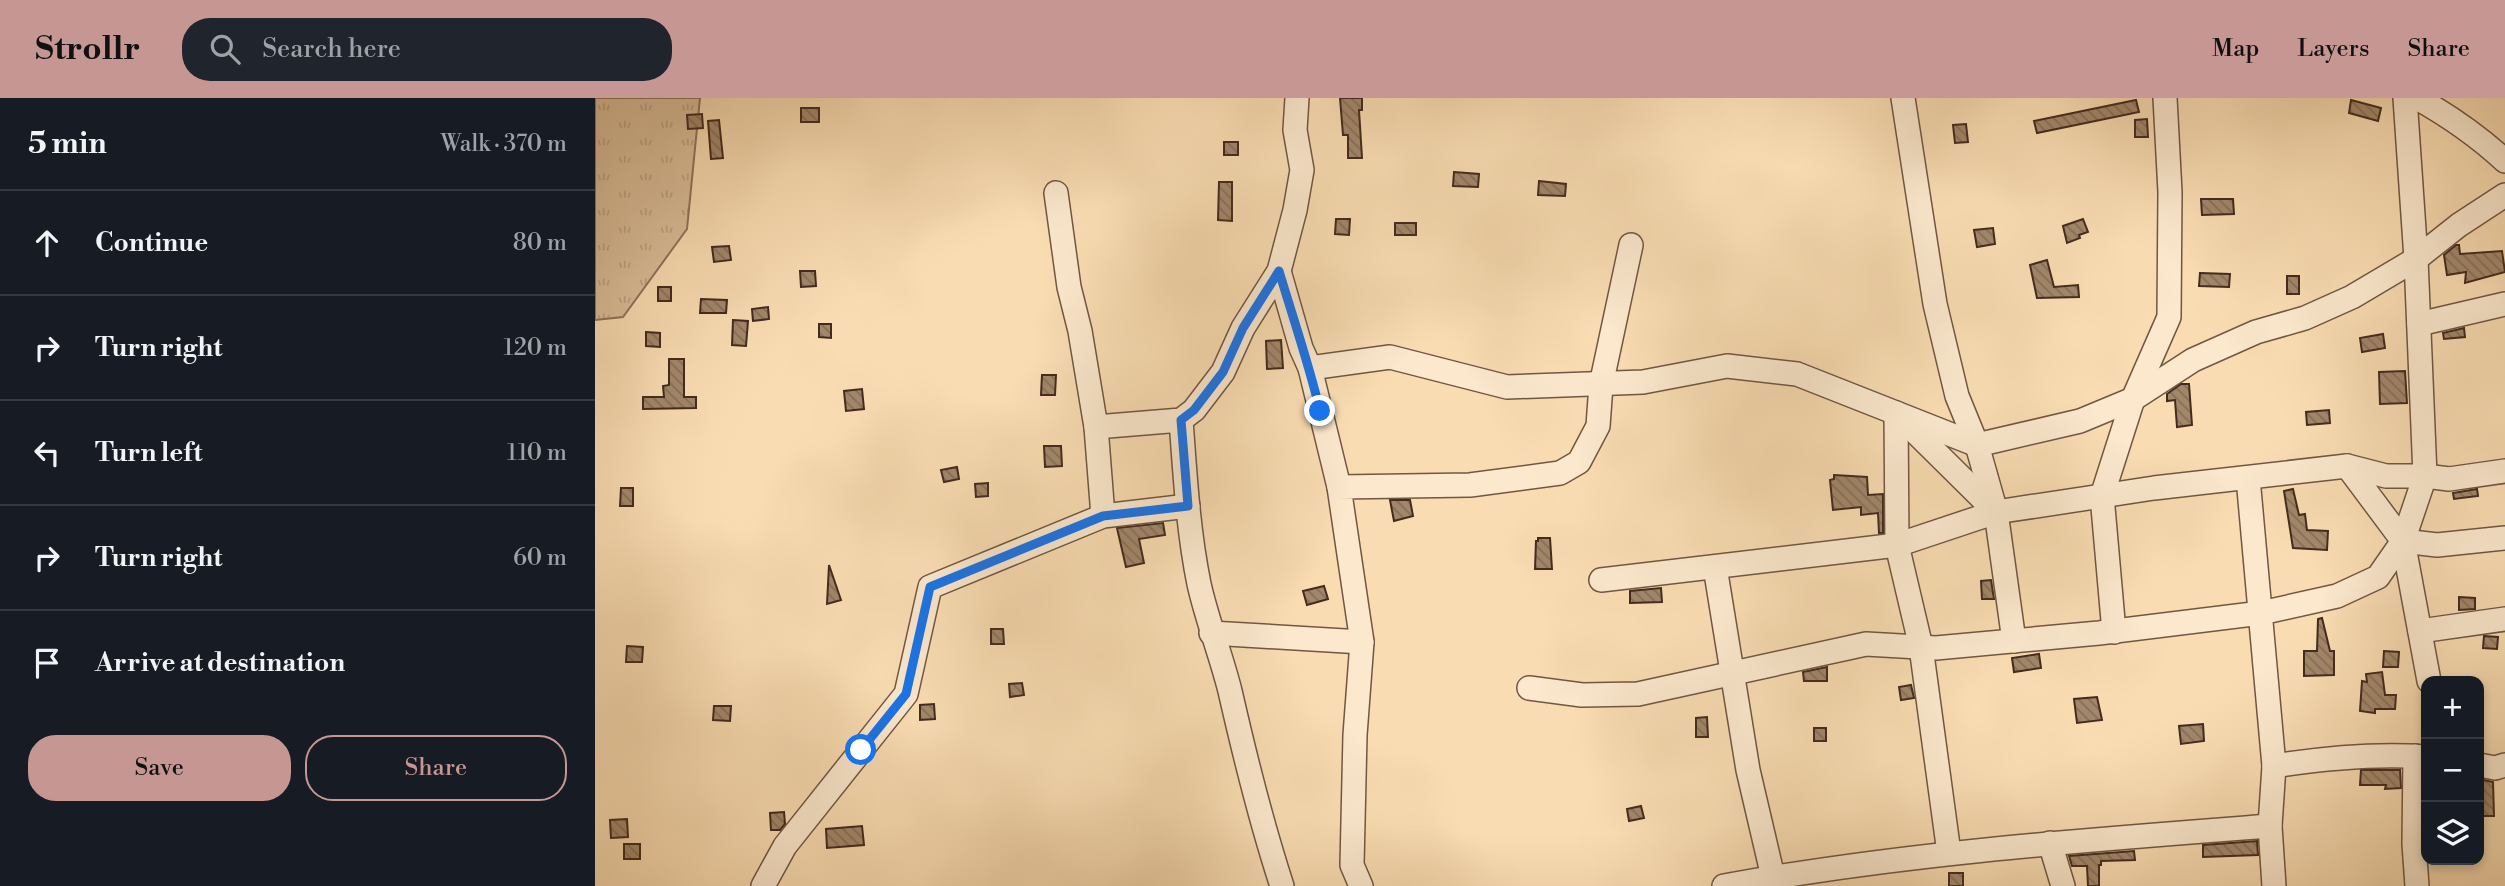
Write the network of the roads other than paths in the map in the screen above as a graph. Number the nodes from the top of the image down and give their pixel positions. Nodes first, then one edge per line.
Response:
1 (1903, 98) edge
2 (2165, 98) edge
3 (2405, 98) edge
4 (2417, 98) edge
5 (1294, 100) edge
6 (2495, 140) edge
7 (2505, 162) edge
8 (1056, 192) dead end
9 (2505, 194) edge
10 (1631, 245) dead end
11 (2416, 259) junction
12 (1279, 271) junction
13 (2505, 304) edge
14 (2419, 324) junction
15 (1310, 368) junction
16 (1601, 385) junction
17 (2133, 400) junction
18 (1896, 413) junction
19 (1181, 420) junction
20 (1096, 427) junction
21 (1977, 445) junction
22 (2347, 467) junction
23 (2505, 471) edge
24 (2425, 476) junction
25 (2248, 478) junction
26 (1339, 487) junction
27 (2102, 496) junction
28 (1188, 506) junction
29 (1996, 512) junction
30 (1103, 516) junction
31 (2505, 538) edge
32 (2403, 541) junction
33 (1897, 545) junction
34 (1715, 567) junction
35 (1601, 580) dead end
36 (2262, 613) junction
37 (2505, 620) edge
38 (2420, 631) junction
39 (2114, 632) junction
40 (1211, 633) junction
41 (2014, 641) junction
42 (1362, 642) junction
43 (1921, 647) junction
44 (1733, 673) junction
45 (2428, 676) edge
46 (1529, 688) dead end
47 (2421, 756) edge
48 (2505, 765) edge
49 (2274, 766) junction
50 (2484, 766) edge
51 (2270, 826) junction
52 (2050, 844) junction
53 (1949, 853) junction
54 (1773, 877) junction
55 (763, 886) edge
56 (1282, 886) edge
57 (1361, 886) edge
58 (1724, 886) edge
59 (2063, 886) edge
60 (2274, 886) edge
61 (2417, 886) edge

1 - 21 street
2 - 17 street
3 - 11 street
4 - 6 street
5 - 12 street
6 - 7 street
8 - 20 street
9 - 11 street
10 - 16 street
11 - 14 street
11 - 17 street
12 - 15 street
12 - 19 street
13 - 14 street
14 - 24 street
15 - 16 street
15 - 26 street
16 - 18 street
16 - 26 street
17 - 21 street
17 - 27 street
18 - 21 street
18 - 29 street
18 - 33 street
19 - 20 street
19 - 28 street
20 - 30 street
21 - 29 street
22 - 24 street
22 - 25 street
22 - 32 street
23 - 24 street
24 - 32 street
25 - 27 street
25 - 36 street
26 - 42 street
27 - 29 street
27 - 39 street
28 - 30 street
28 - 40 street
29 - 33 street
29 - 41 street
30 - 55 street
31 - 32 street
32 - 36 street
32 - 38 street
33 - 34 street
33 - 43 street
34 - 35 street
34 - 44 street
36 - 39 street
36 - 49 street
37 - 38 street
38 - 45 street
39 - 41 street
40 - 42 street
40 - 56 street
41 - 43 street
42 - 57 street
43 - 44 street
43 - 53 street
44 - 46 street
44 - 54 street
47 - 49 street
47 - 61 street
48 - 50 street
49 - 51 street
51 - 52 street
51 - 60 street
52 - 53 street
52 - 59 street
53 - 54 street
54 - 58 street

